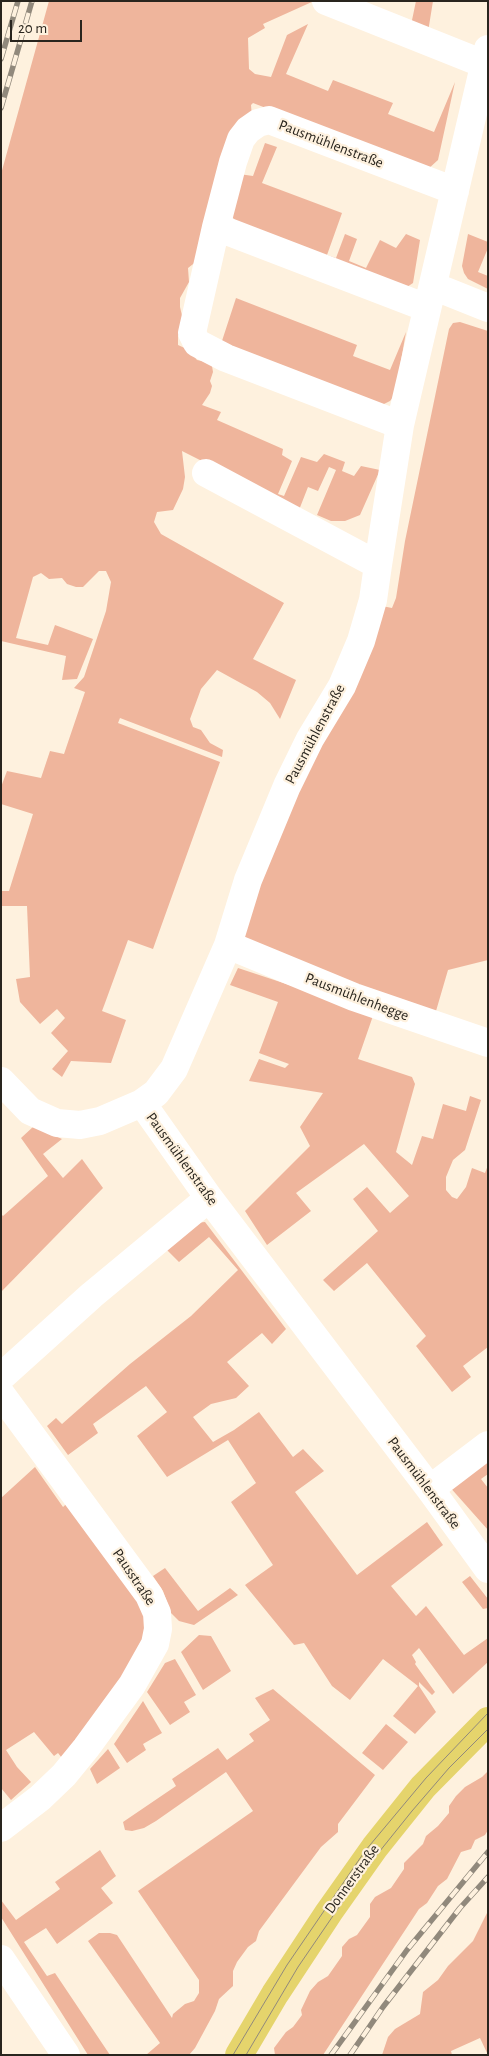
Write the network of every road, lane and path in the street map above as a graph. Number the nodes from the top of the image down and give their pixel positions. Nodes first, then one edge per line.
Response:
1 (326, 1) edge
2 (486, 56) edge
3 (483, 96) edge
4 (455, 191) junction
5 (216, 227) junction
6 (430, 297) junction
7 (488, 308) edge
8 (400, 426) junction
9 (206, 473) dead end
10 (378, 565) junction
11 (228, 945) junction
12 (488, 1043) edge
13 (1, 1081) edge
14 (142, 1103) junction
15 (209, 1198) junction
16 (1, 1378) edge
17 (1, 1394) edge
18 (488, 1445) edge
19 (430, 1489) junction
20 (488, 1569) edge
21 (488, 1721) edge
22 (1, 1828) edge
23 (1, 1959) edge
24 (66, 2055) edge
25 (239, 2055) edge

1 - 2 street, Pausmühlenstraße
2 - 3 street, Pausmühlenstraße
3 - 4 street, Pausmühlenstraße
4 - 5 street, Pausmühlenstraße
4 - 6 street, Pausmühlenstraße
5 - 6 street
5 - 8 street, Pausmühlenstraße
6 - 7 street
6 - 8 street, Pausmühlenstraße
8 - 10 street, Pausmühlenstraße
9 - 10 street
10 - 11 street, Pausmühlenstraße
11 - 12 street, Pausmühlenhegge
11 - 14 street, Pausmühlenstraße
13 - 14 street
14 - 15 street, Pausmühlenstraße
15 - 16 street
15 - 19 street, Pausmühlenstraße
17 - 22 street, Pausstraße
18 - 19 street
19 - 20 street, Pausmühlenstraße
21 - 25 main road, Donnerstraße
23 - 24 street

